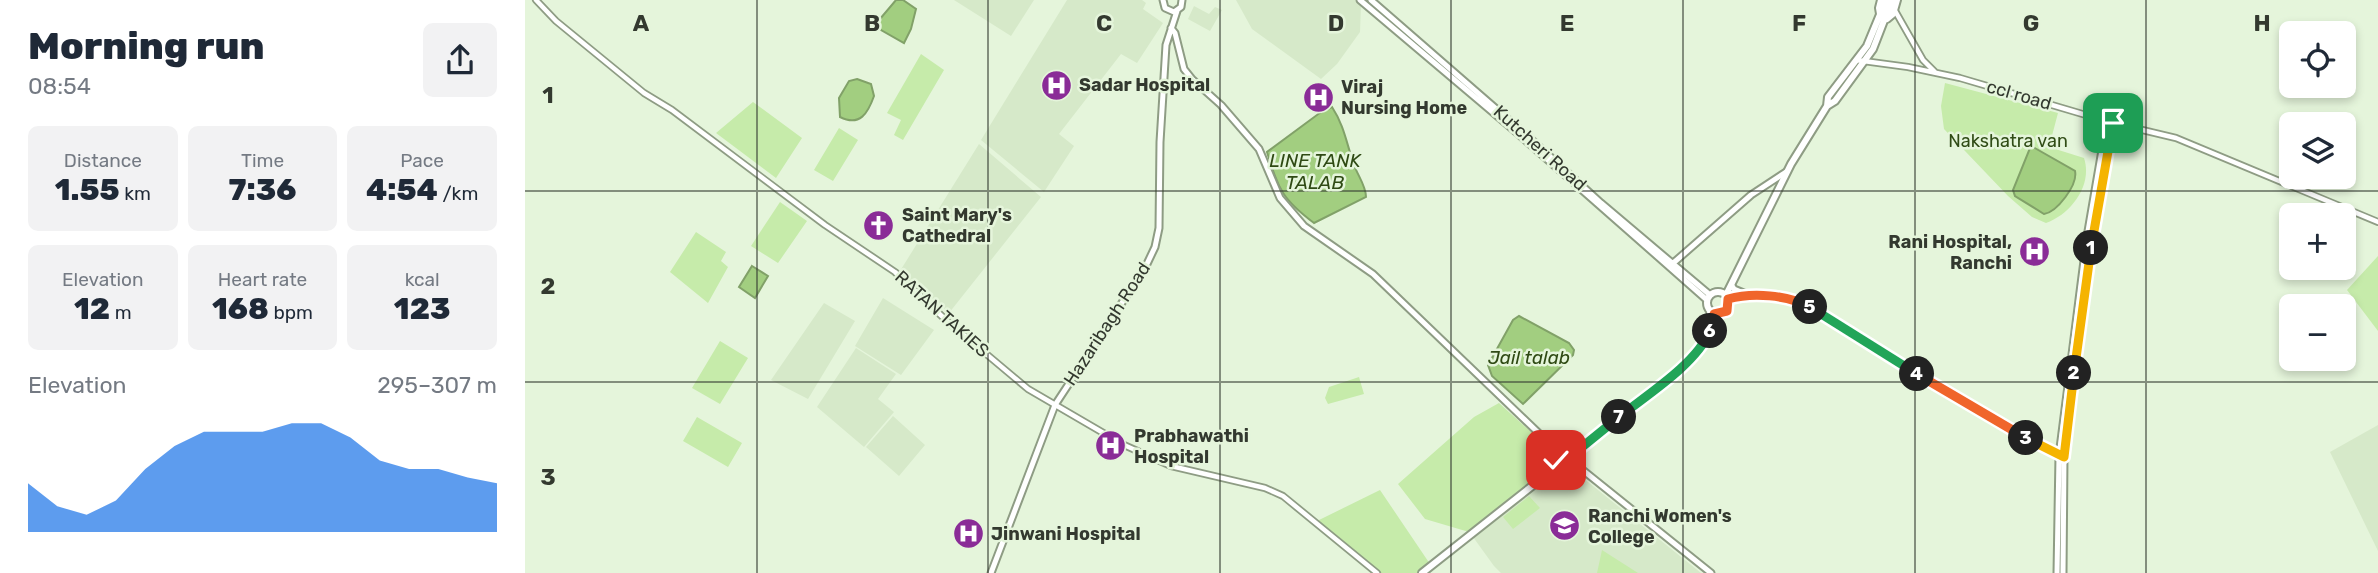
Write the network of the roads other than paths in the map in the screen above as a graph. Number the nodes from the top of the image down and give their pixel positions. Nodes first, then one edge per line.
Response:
1 (536, 0) edge
2 (1182, 0) edge
3 (1360, 0) edge
4 (1371, 0) edge
5 (1884, 0) edge
6 (1894, 0) edge
7 (1162, 1) edge
8 (1894, 9) junction
9 (1168, 10) junction
10 (1177, 11) junction
11 (1884, 18) junction
12 (1172, 24) junction
13 (1856, 60) junction
14 (1865, 62) junction
15 (1939, 74) junction
16 (1827, 106) junction
17 (2110, 122) junction
18 (1786, 172) junction
19 (2378, 222) edge
20 (1670, 266) junction
21 (1732, 286) junction
22 (1749, 295) junction
23 (1727, 297) junction
24 (1709, 298) junction
25 (1714, 314) junction
26 (1055, 405) junction
27 (1551, 445) junction
28 (1579, 450) junction
29 (2062, 457) junction
30 (1567, 459) junction
31 (1556, 469) junction
32 (1579, 469) junction
33 (991, 573) edge
34 (1377, 573) edge
35 (1422, 573) edge
36 (1711, 573) edge
37 (2060, 573) edge

1 - 26 street, RATAN TAKIES
2 - 10 main road, Hazaribagh Road
3 - 20 main road
4 - 20 main road, Kutcheri Road
5 - 11 main road
6 - 8 main road
6 - 11 main road
7 - 9 main road
8 - 11 main road
8 - 15 street
9 - 10 main road
9 - 12 main road
10 - 12 main road, Hazaribagh Road
11 - 13 main road
11 - 14 main road
12 - 26 main road, Hazaribagh Road
12 - 27 main road
13 - 14 street, ccl road
13 - 16 main road
14 - 15 street, ccl road
14 - 16 main road
15 - 17 street, ccl road
16 - 18 main road
17 - 19 street, ccl road
17 - 29 main road
18 - 20 main road
18 - 21 main road
20 - 24 main road
21 - 22 main road
21 - 23 main road
22 - 23 main road
22 - 29 main road
23 - 24 main road
23 - 25 main road
24 - 25 main road
25 - 28 main road
26 - 33 main road, Hazaribagh Road
26 - 34 street, RATAN TAKIES
27 - 28 main road
27 - 30 main road
27 - 31 main road
28 - 30 main road
28 - 32 main road
29 - 37 main road
30 - 31 main road
30 - 32 main road
31 - 32 main road
31 - 35 main road
32 - 36 main road

